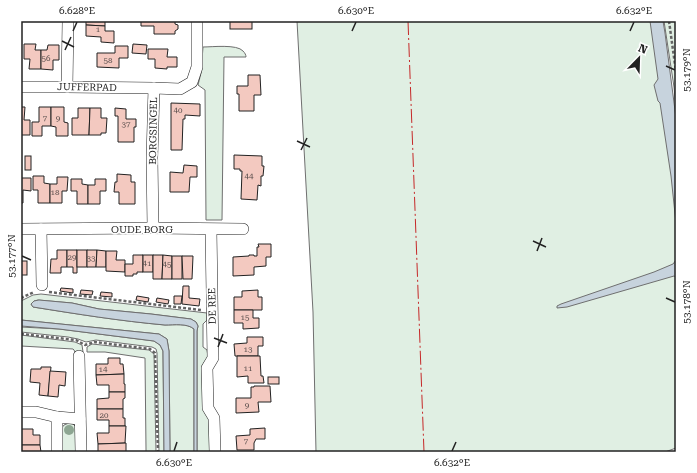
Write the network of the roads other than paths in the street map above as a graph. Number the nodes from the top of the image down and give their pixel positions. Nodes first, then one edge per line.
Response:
1 (68, 21) edge
2 (197, 21) edge
3 (67, 86) junction
4 (21, 87) edge
5 (154, 88) junction
6 (153, 228) junction
7 (21, 229) edge
8 (41, 229) junction
9 (243, 229) dead end
10 (210, 230) junction
11 (40, 289) road end
12 (79, 356) dead end
13 (21, 412) edge
14 (57, 417) junction
15 (80, 419) junction
16 (57, 452) edge
17 (81, 452) edge
18 (215, 452) edge

1 - 3 street
2 - 5 street, BORGSINGEL
3 - 4 street, JUFFERPAD
3 - 5 street, JUFFERPAD
5 - 6 street, BORGSINGEL
6 - 8 street, OUDE BORG
6 - 10 street, OUDE BORG
7 - 8 street, OUDE BORG
8 - 11 street
9 - 10 street, OUDE BORG
10 - 18 street, DE REE
12 - 15 street
13 - 14 street
14 - 15 street
14 - 16 street
15 - 17 street

